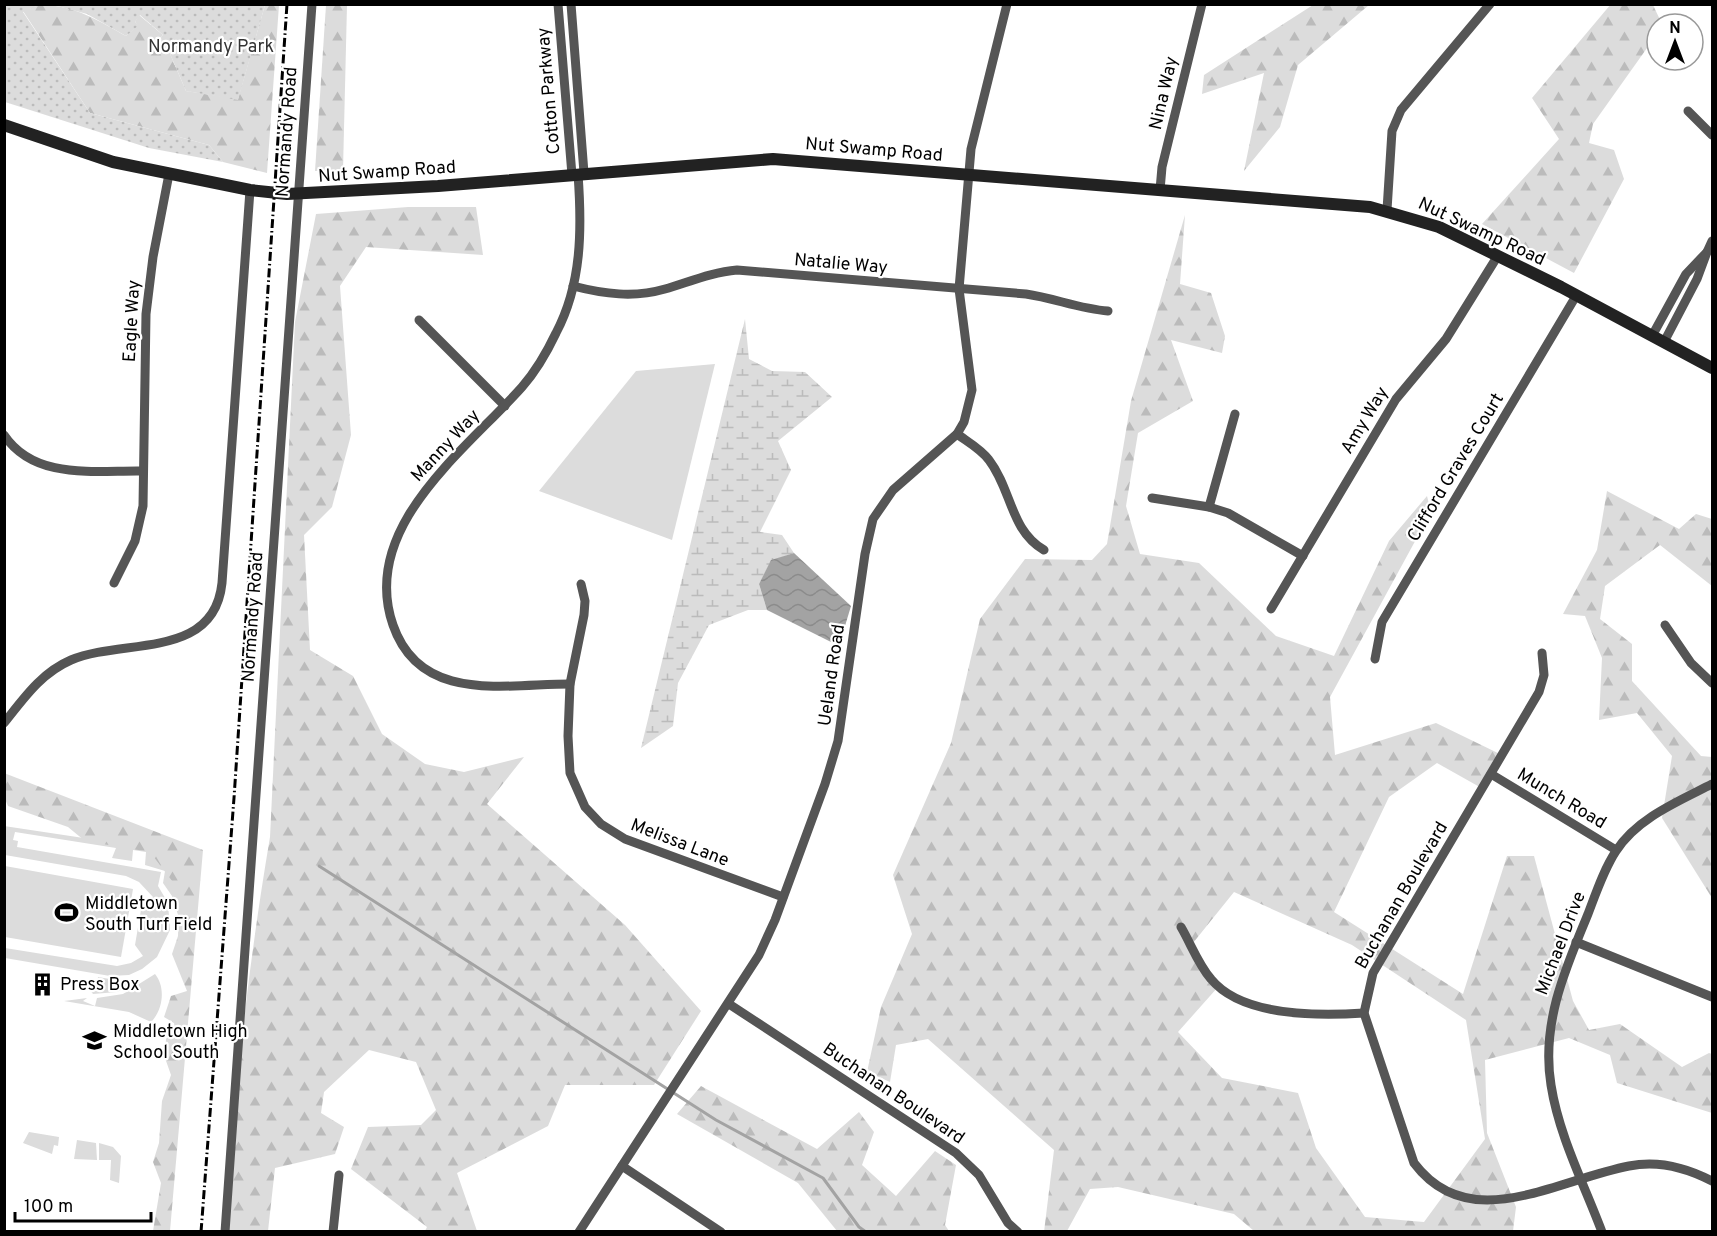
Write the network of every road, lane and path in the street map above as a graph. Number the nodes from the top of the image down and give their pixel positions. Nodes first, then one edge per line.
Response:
1 (312, 4) edge
2 (558, 4) edge
3 (571, 4) edge
4 (1007, 4) edge
5 (1202, 4) edge
6 (1490, 4) edge
7 (576, 73) junction
8 (564, 75) junction
9 (1688, 111) dead end
10 (4, 125) edge
11 (1713, 135) edge
12 (170, 174) junction
13 (578, 174) junction
14 (969, 175) junction
15 (250, 190) junction
16 (1160, 190) junction
17 (298, 194) junction
18 (1387, 210) junction
19 (1713, 242) edge
20 (1710, 254) edge
21 (1497, 257) junction
22 (573, 286) junction
23 (959, 289) junction
24 (1576, 296) junction
25 (1108, 311) dead end
26 (419, 320) dead end
27 (1653, 336) junction
28 (1665, 342) junction
29 (1713, 368) edge
30 (505, 406) junction
31 (1235, 414) dead end
32 (957, 434) junction
33 (4, 435) edge
34 (143, 471) junction
35 (1152, 498) dead end
36 (1209, 507) junction
37 (1044, 550) dead end
38 (1303, 556) junction
39 (114, 583) dead end
40 (581, 584) dead end
41 (1271, 609) dead end
42 (1665, 625) dead end
43 (1542, 653) dead end
44 (1375, 659) dead end
45 (1713, 683) edge
46 (570, 684) junction
47 (4, 723) edge
48 (1491, 774) junction
49 (1713, 784) edge
50 (1616, 850) junction
51 (783, 897) junction
52 (1181, 927) dead end
53 (1576, 942) junction
54 (1713, 997) edge
55 (729, 1004) junction
56 (1364, 1013) junction
57 (622, 1166) junction
58 (339, 1175) dead end
59 (1582, 1181) junction
60 (1713, 1181) edge
61 (1464, 1208) dead end
62 (1508, 1210) dead end
63 (225, 1232) edge
64 (333, 1232) edge
65 (579, 1232) edge
66 (721, 1232) edge
67 (1018, 1232) edge
68 (1602, 1232) edge

1 - 17 street, Normandy Road
2 - 8 street, Cotton Parkway
3 - 7 street, Cotton Parkway
4 - 14 street, Ueland Road
5 - 16 street, Nina Way
6 - 18 street
7 - 8 street
7 - 13 street, Cotton Parkway
8 - 13 street, Cotton Parkway
9 - 11 street
10 - 12 main road, Nut Swamp Road
12 - 15 main road, Nut Swamp Road
12 - 34 street, Eagle Way
13 - 14 main road, Nut Swamp Road
13 - 17 main road, Nut Swamp Road
13 - 22 street, Manny Way
14 - 16 main road, Nut Swamp Road
14 - 23 street, Ueland Road
15 - 17 main road, Nut Swamp Road
15 - 47 street
16 - 18 main road, Nut Swamp Road
17 - 63 street, Normandy Road
18 - 21 main road, Nut Swamp Road
19 - 20 street
20 - 27 street
20 - 28 street
21 - 24 main road, Nut Swamp Road
21 - 38 street, Amy Way
22 - 23 street, Natalie Way
22 - 30 street, Manny Way
23 - 25 street, Natalie Way
23 - 32 street, Ueland Road
24 - 27 main road, Nut Swamp Road
24 - 44 street, Clifford Graves Court
26 - 30 street
27 - 28 main road, Nut Swamp Road
28 - 29 main road, Nut Swamp Road
30 - 46 street, Manny Way
31 - 36 street
32 - 37 street
32 - 51 street, Ueland Road
33 - 34 street
34 - 39 street, Eagle Way
35 - 36 street
36 - 38 street
38 - 41 street, Amy Way
40 - 46 street, Melissa Lane
42 - 45 street
43 - 48 street, Buchanan Boulevard
46 - 51 street, Melissa Lane
48 - 50 street, Munch Road
48 - 56 street, Buchanan Boulevard
49 - 50 street, Michael Drive
50 - 53 street, Michael Drive
51 - 55 street, Ueland Road
52 - 56 street
53 - 54 street
53 - 59 street, Michael Drive
55 - 57 street, Ueland Road
55 - 67 street, Buchanan Boulevard
56 - 61 street
57 - 65 street, Ueland Road
57 - 66 street
58 - 64 street
59 - 60 street
59 - 62 street
59 - 68 street, Michael Drive

